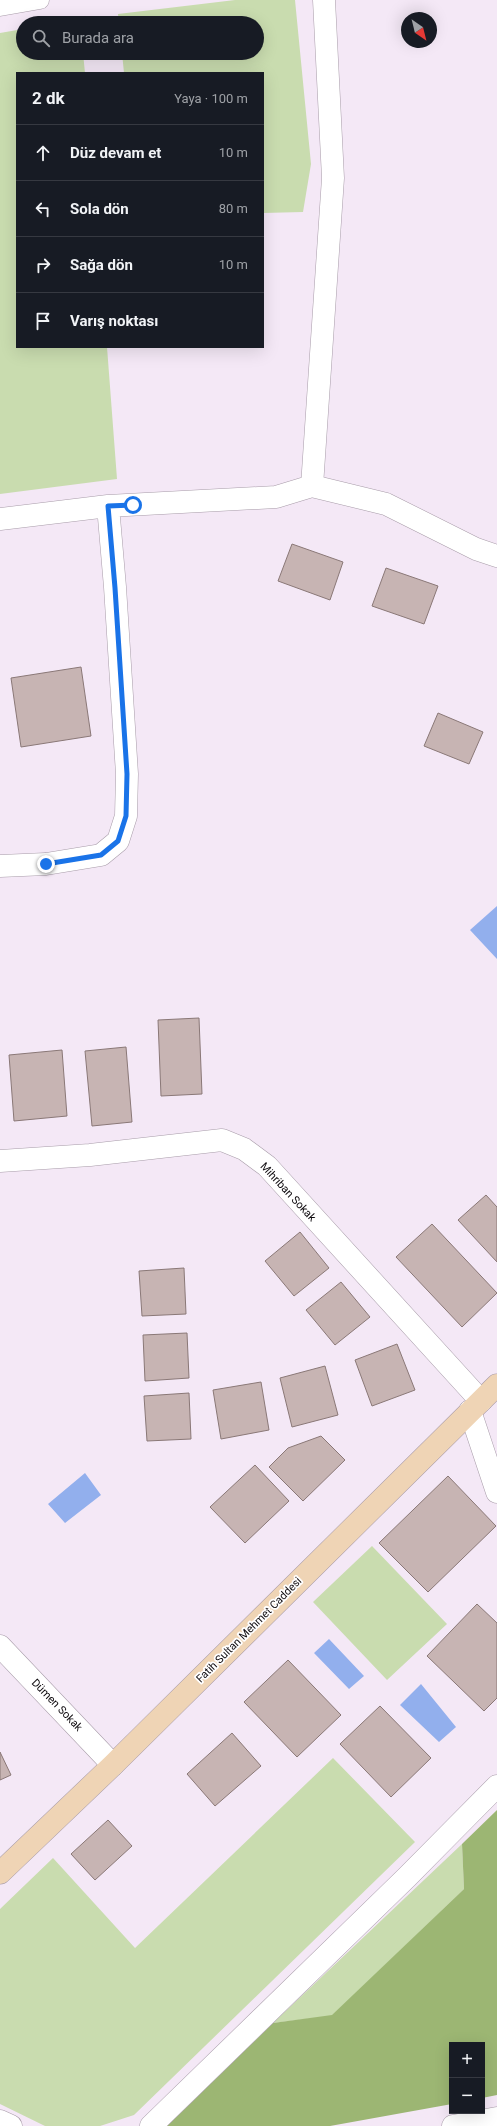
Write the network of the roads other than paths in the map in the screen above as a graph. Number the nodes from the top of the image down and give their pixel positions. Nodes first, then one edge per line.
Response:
1 (40, 0) edge
2 (324, 0) edge
3 (0, 7) edge
4 (312, 486) junction
5 (108, 506) junction
6 (0, 519) edge
7 (497, 556) edge
8 (0, 866) edge
9 (0, 1161) edge
10 (497, 1385) edge
11 (476, 1406) junction
12 (497, 1492) edge
13 (0, 1646) edge
14 (113, 1765) junction
15 (497, 1786) edge
16 (0, 1873) edge
17 (497, 2118) edge
18 (0, 2121) edge
19 (11, 2126) edge
20 (151, 2126) edge
21 (453, 2126) edge

1 - 3 lane
2 - 4 street
4 - 5 street
4 - 7 street
5 - 6 street
5 - 8 street
9 - 11 street, Mihriban Sokak
10 - 11 street, Fatih Sultan Mehmet Caddesi
11 - 12 street
11 - 14 street, Fatih Sultan Mehmet Caddesi
13 - 14 street, Dümen Sokak
14 - 16 street, Fatih Sultan Mehmet Caddesi
15 - 20 street
17 - 21 street
18 - 19 street

